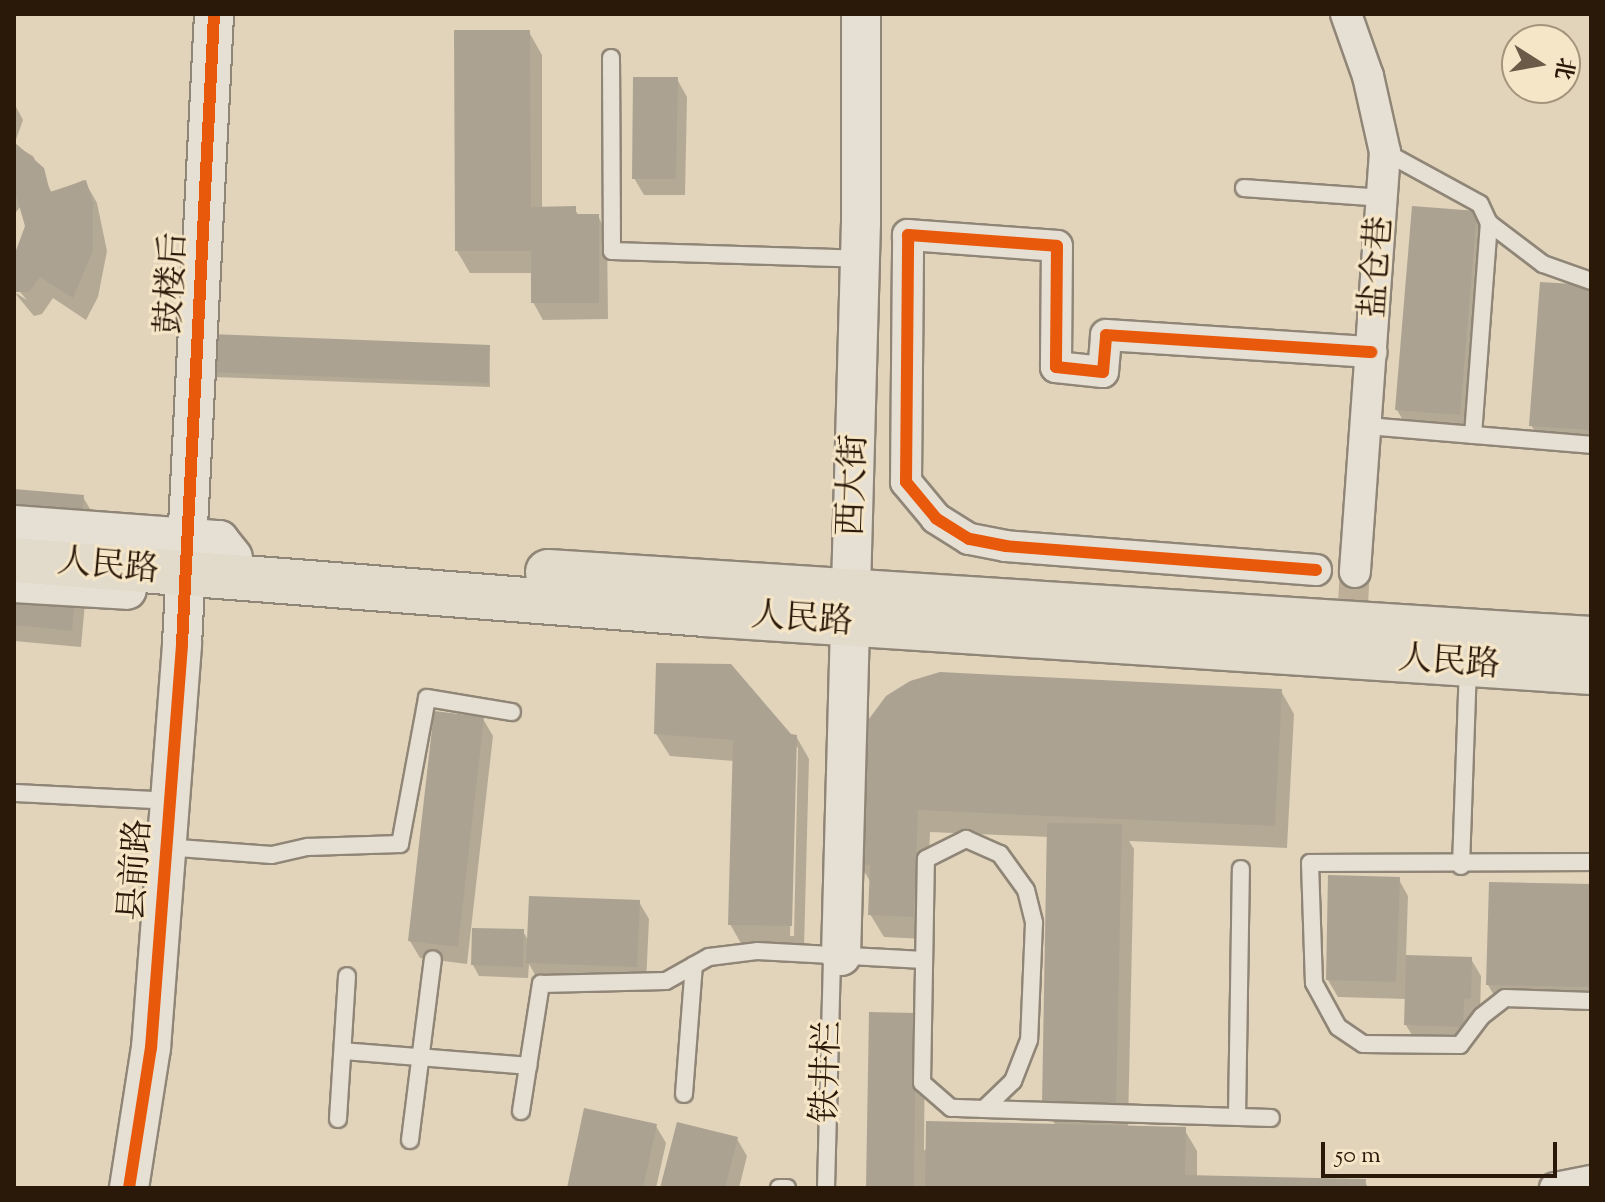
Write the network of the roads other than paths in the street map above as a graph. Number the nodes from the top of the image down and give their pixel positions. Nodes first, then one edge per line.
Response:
1 (198, 14) edge
2 (214, 14) edge
3 (844, 14) edge
4 (861, 14) edge
5 (1346, 14) edge
6 (611, 58) dead end
7 (1385, 152) junction
8 (1244, 188) dead end
9 (1383, 198) junction
10 (1489, 223) junction
11 (851, 259) junction
12 (1591, 281) edge
13 (1371, 352) junction
14 (849, 365) junction
15 (907, 367) junction
16 (1366, 426) junction
17 (1473, 435) junction
18 (1591, 445) edge
19 (14, 525) edge
20 (14, 546) edge
21 (14, 560) edge
22 (178, 564) junction
23 (1316, 570) dead end
24 (1355, 572) tunnel mouth
25 (14, 583) edge
26 (841, 606) junction
27 (1591, 639) edge
28 (1468, 647) junction
29 (1591, 672) edge
30 (512, 712) dead end
31 (14, 793) edge
32 (163, 800) junction
33 (159, 846) junction
34 (1591, 862) edge
35 (1461, 866) junction
36 (1241, 869) dead end
37 (832, 955) junction
38 (433, 959) dead end
39 (924, 960) junction
40 (694, 965) junction
41 (347, 976) dead end
42 (1591, 1001) edge
43 (343, 1051) junction
44 (420, 1057) junction
45 (528, 1066) junction
46 (684, 1094) dead end
47 (984, 1109) junction
48 (521, 1111) dead end
49 (1237, 1117) junction
50 (1271, 1118) dead end
51 (338, 1119) dead end
52 (410, 1140) dead end
53 (1591, 1181) edge
54 (115, 1188) edge
55 (129, 1188) edge
56 (779, 1188) edge
57 (787, 1188) edge
58 (826, 1188) edge
59 (1555, 1188) edge

1 - 22 street, 鼓楼后
2 - 22 street, 鼓楼后
3 - 11 street, 西大街
4 - 11 street, 西大街
5 - 7 street, 盐仓巷
6 - 11 lane
7 - 9 street, 盐仓巷
7 - 10 lane
8 - 9 lane
9 - 13 street, 盐仓巷
10 - 12 lane
10 - 17 lane
11 - 14 street, 西大街
13 - 15 street
13 - 16 street, 盐仓巷
14 - 15 street
14 - 26 street, 西大街
15 - 23 street
16 - 17 lane
16 - 24 street, 盐仓巷
17 - 18 lane
19 - 22 street
20 - 22 main road, 人民路
21 - 22 main road, 人民路
22 - 25 street
22 - 26 main road, 人民路
22 - 32 street, 县前路
26 - 28 main road, 人民路
26 - 37 street, 西大街
27 - 28 main road, 人民路
28 - 29 main road, 人民路
28 - 35 lane
30 - 33 lane
31 - 32 lane
32 - 33 street, 县前路
33 - 54 street, 县前路
33 - 55 street, 县前路
34 - 35 lane
35 - 42 lane
36 - 49 lane
37 - 39 lane
37 - 40 lane
37 - 58 lane, 铁井栏
38 - 44 lane
39 - 47 lane
39 - 47 lane
40 - 45 lane
40 - 46 lane
41 - 43 lane
43 - 44 lane
43 - 51 lane
44 - 45 lane
44 - 52 lane
45 - 48 lane
47 - 49 lane
49 - 50 lane
53 - 59 street
56 - 57 lane

